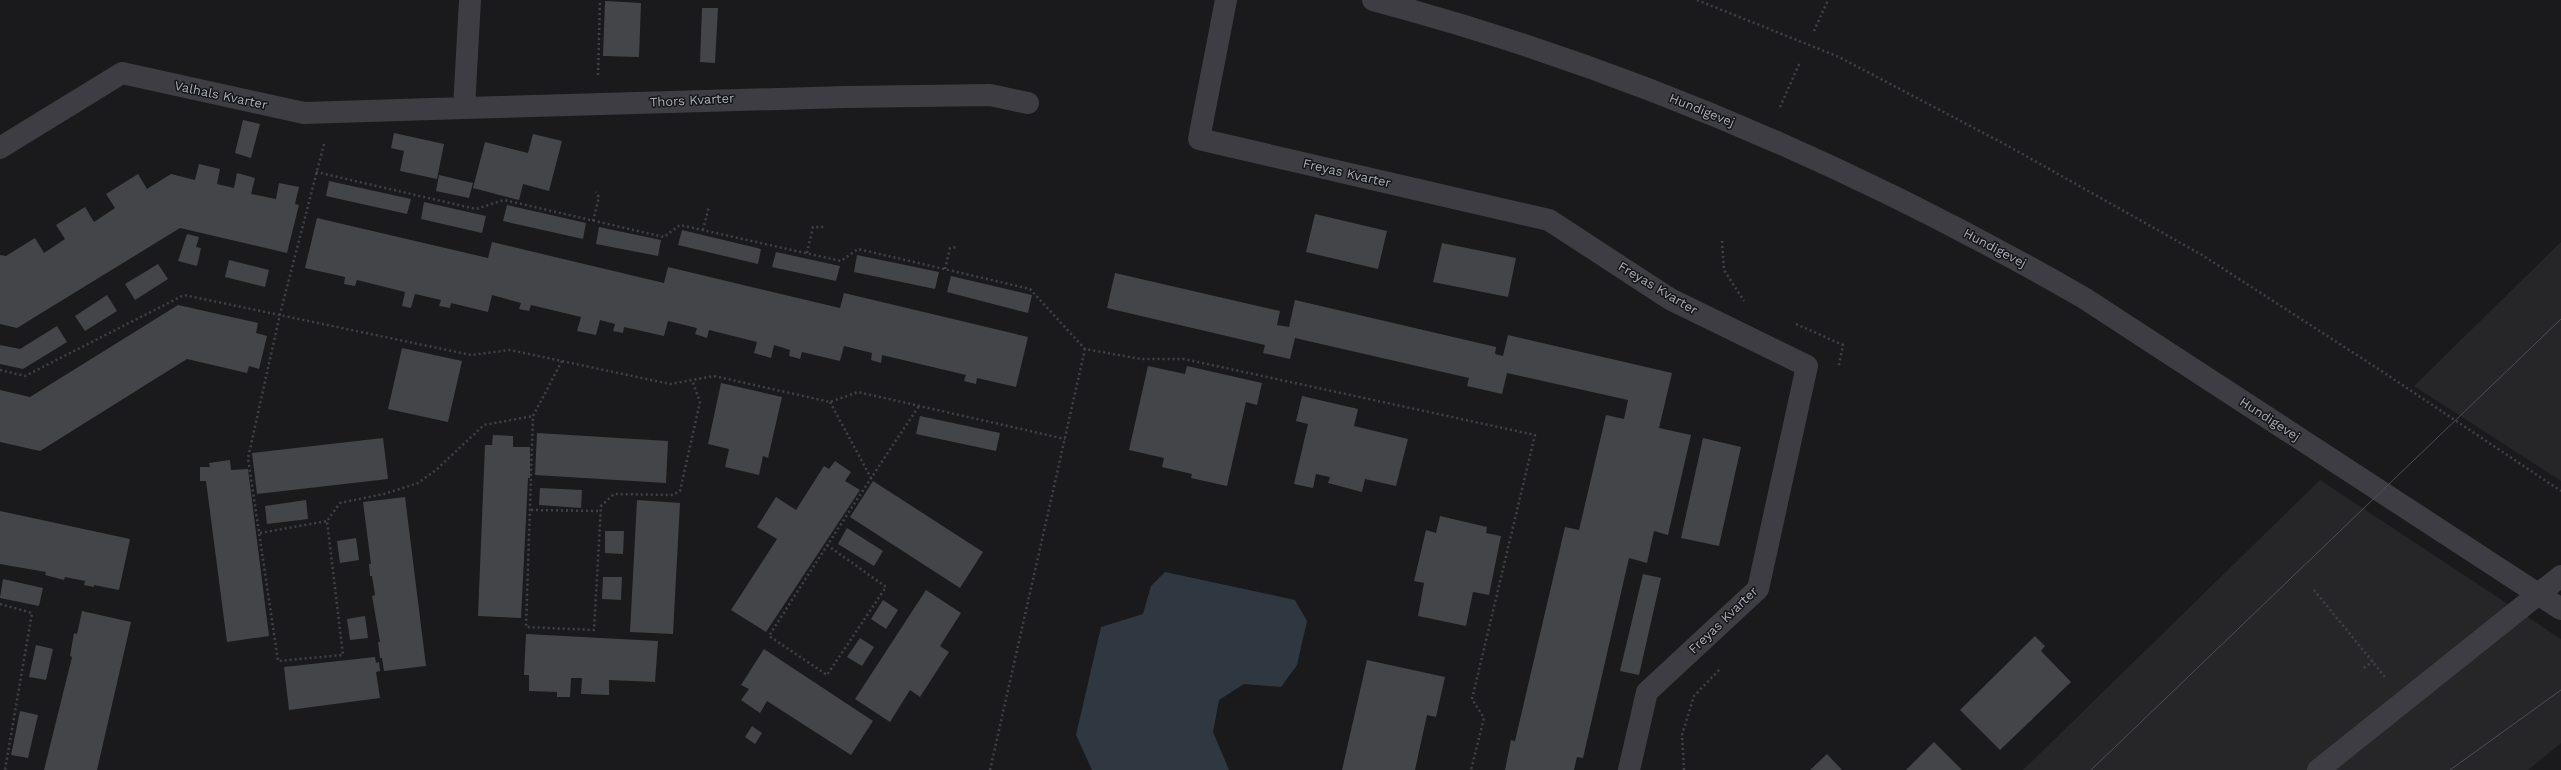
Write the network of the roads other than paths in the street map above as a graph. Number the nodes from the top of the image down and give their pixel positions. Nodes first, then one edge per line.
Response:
1 (470, 0) edge
2 (1226, 0) edge
3 (1372, 0) edge
4 (1028, 103) dead end
5 (464, 108) junction
6 (0, 148) edge
7 (2561, 576) edge
8 (2561, 610) edge
9 (1629, 770) edge
10 (2318, 770) edge

1 - 5 street
2 - 9 street, Freyas Kvarter
3 - 8 street, Hundigevej
4 - 5 street, Thors Kvarter
5 - 6 street, Valhals Kvarter
7 - 10 street

